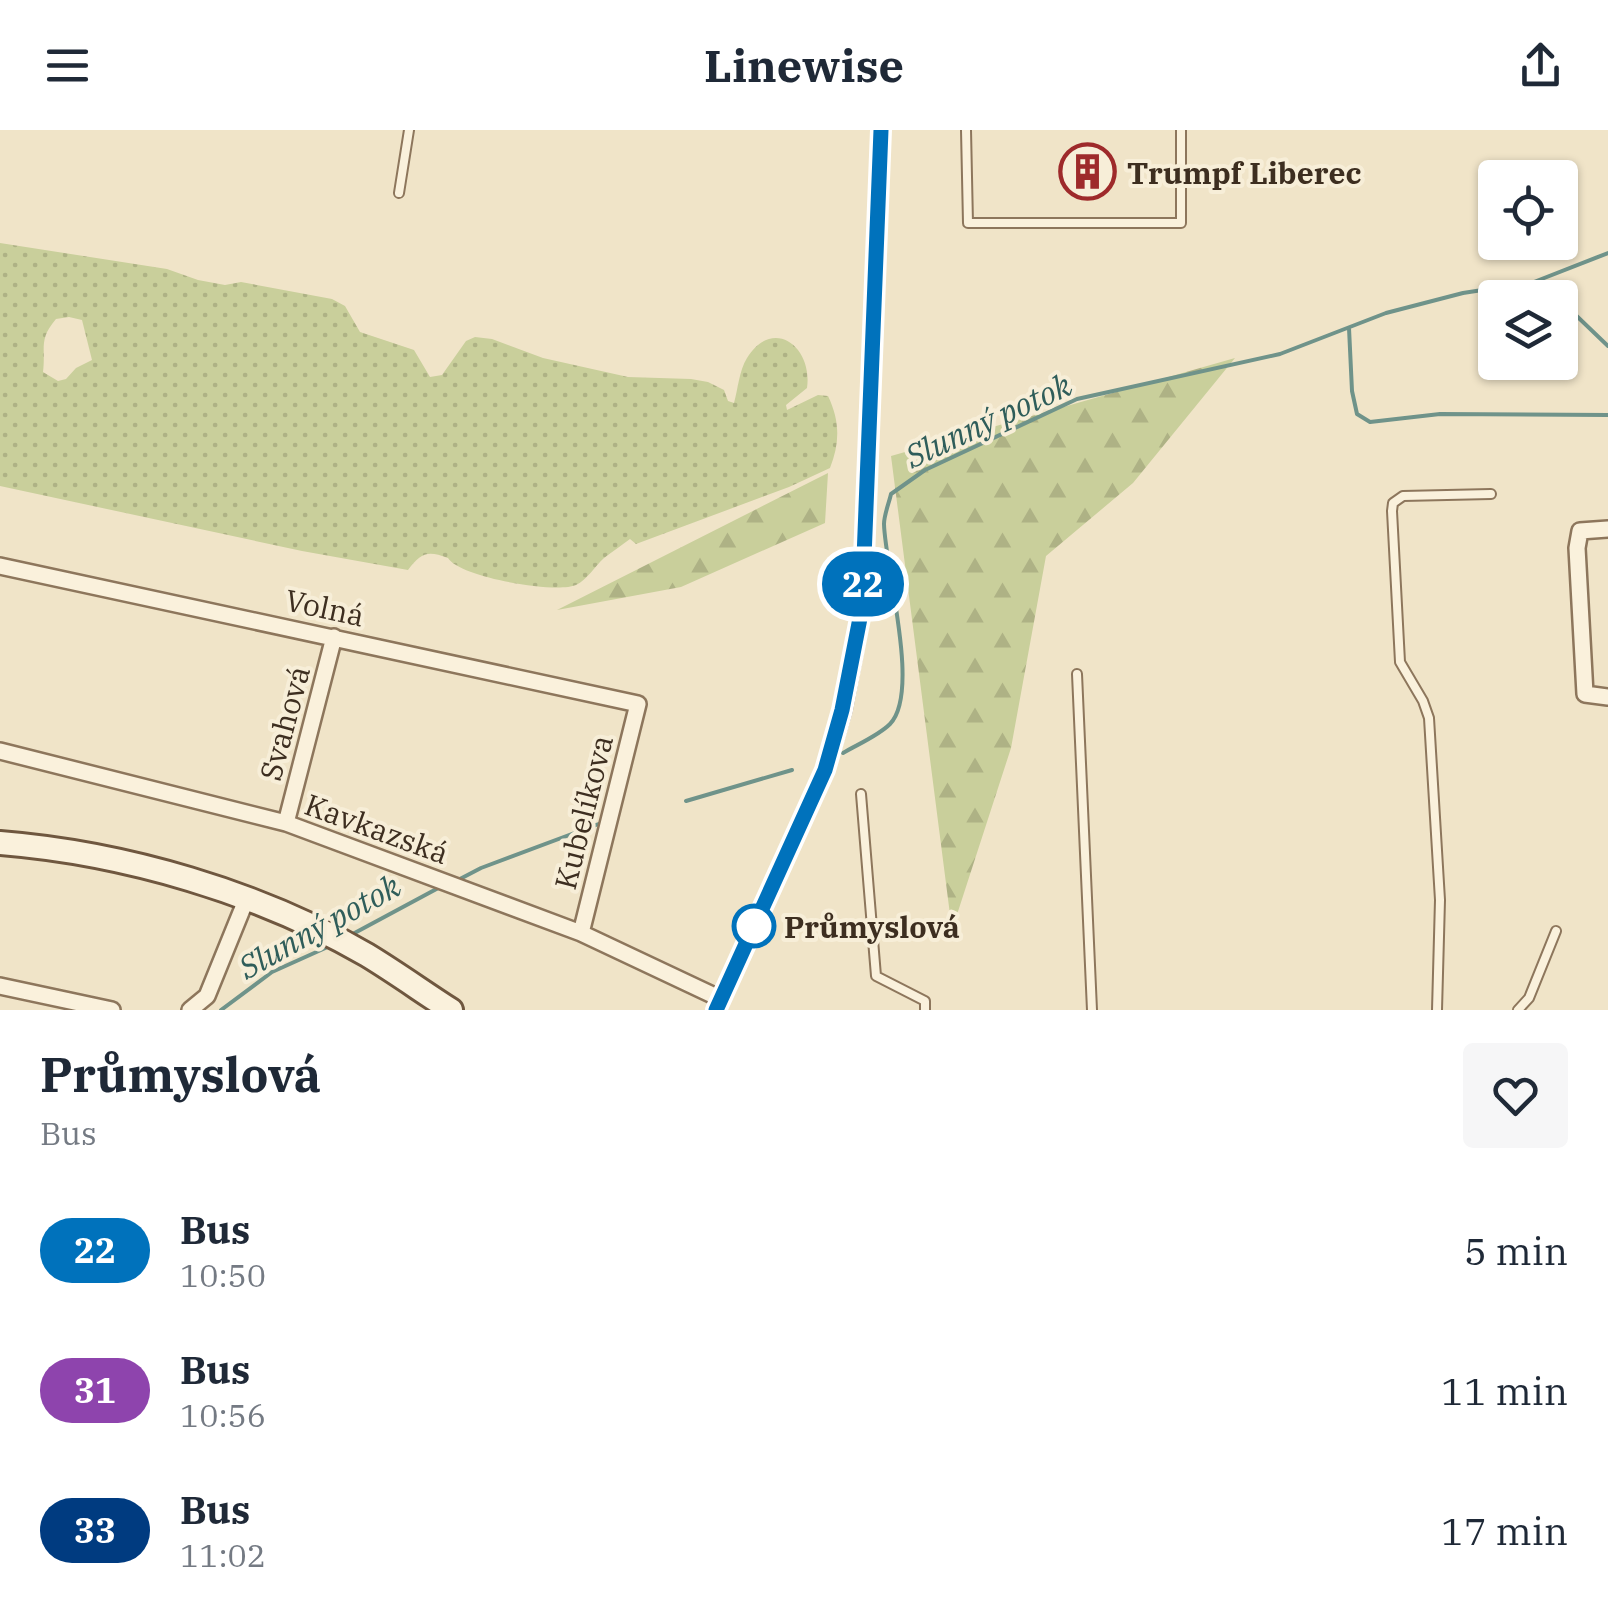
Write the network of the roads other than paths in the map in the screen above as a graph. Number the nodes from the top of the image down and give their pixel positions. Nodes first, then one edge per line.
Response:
1 (410, 130) edge
2 (880, 130) edge
3 (966, 130) edge
4 (1181, 130) edge
5 (399, 193) dead end
6 (1491, 494) dead end
7 (1608, 529) edge
8 (0, 566) edge
9 (334, 638) junction
10 (1076, 674) dead end
11 (1608, 697) edge
12 (638, 704) joint
13 (0, 751) edge
14 (861, 794) dead end
15 (286, 823) junction
16 (0, 843) edge
17 (246, 900) junction
18 (1556, 930) dead end
19 (581, 933) junction
20 (0, 986) edge
21 (719, 1004) edge
22 (112, 1010) edge
23 (190, 1010) edge
24 (451, 1010) edge
25 (925, 1010) edge
26 (1092, 1010) edge
27 (1437, 1010) edge
28 (1518, 1010) edge

1 - 5 lane
2 - 21 street
3 - 4 lane
6 - 27 lane
7 - 11 street
8 - 9 street, Volná
9 - 12 street, Volná
9 - 15 street, Svahová
10 - 26 lane
12 - 19 street, Kubelíkova
13 - 15 street, Kavkazská
14 - 25 lane
15 - 19 street, Kavkazská
16 - 17 street
17 - 23 street
17 - 24 street
18 - 28 lane
19 - 21 street, Kavkazská
20 - 22 street

